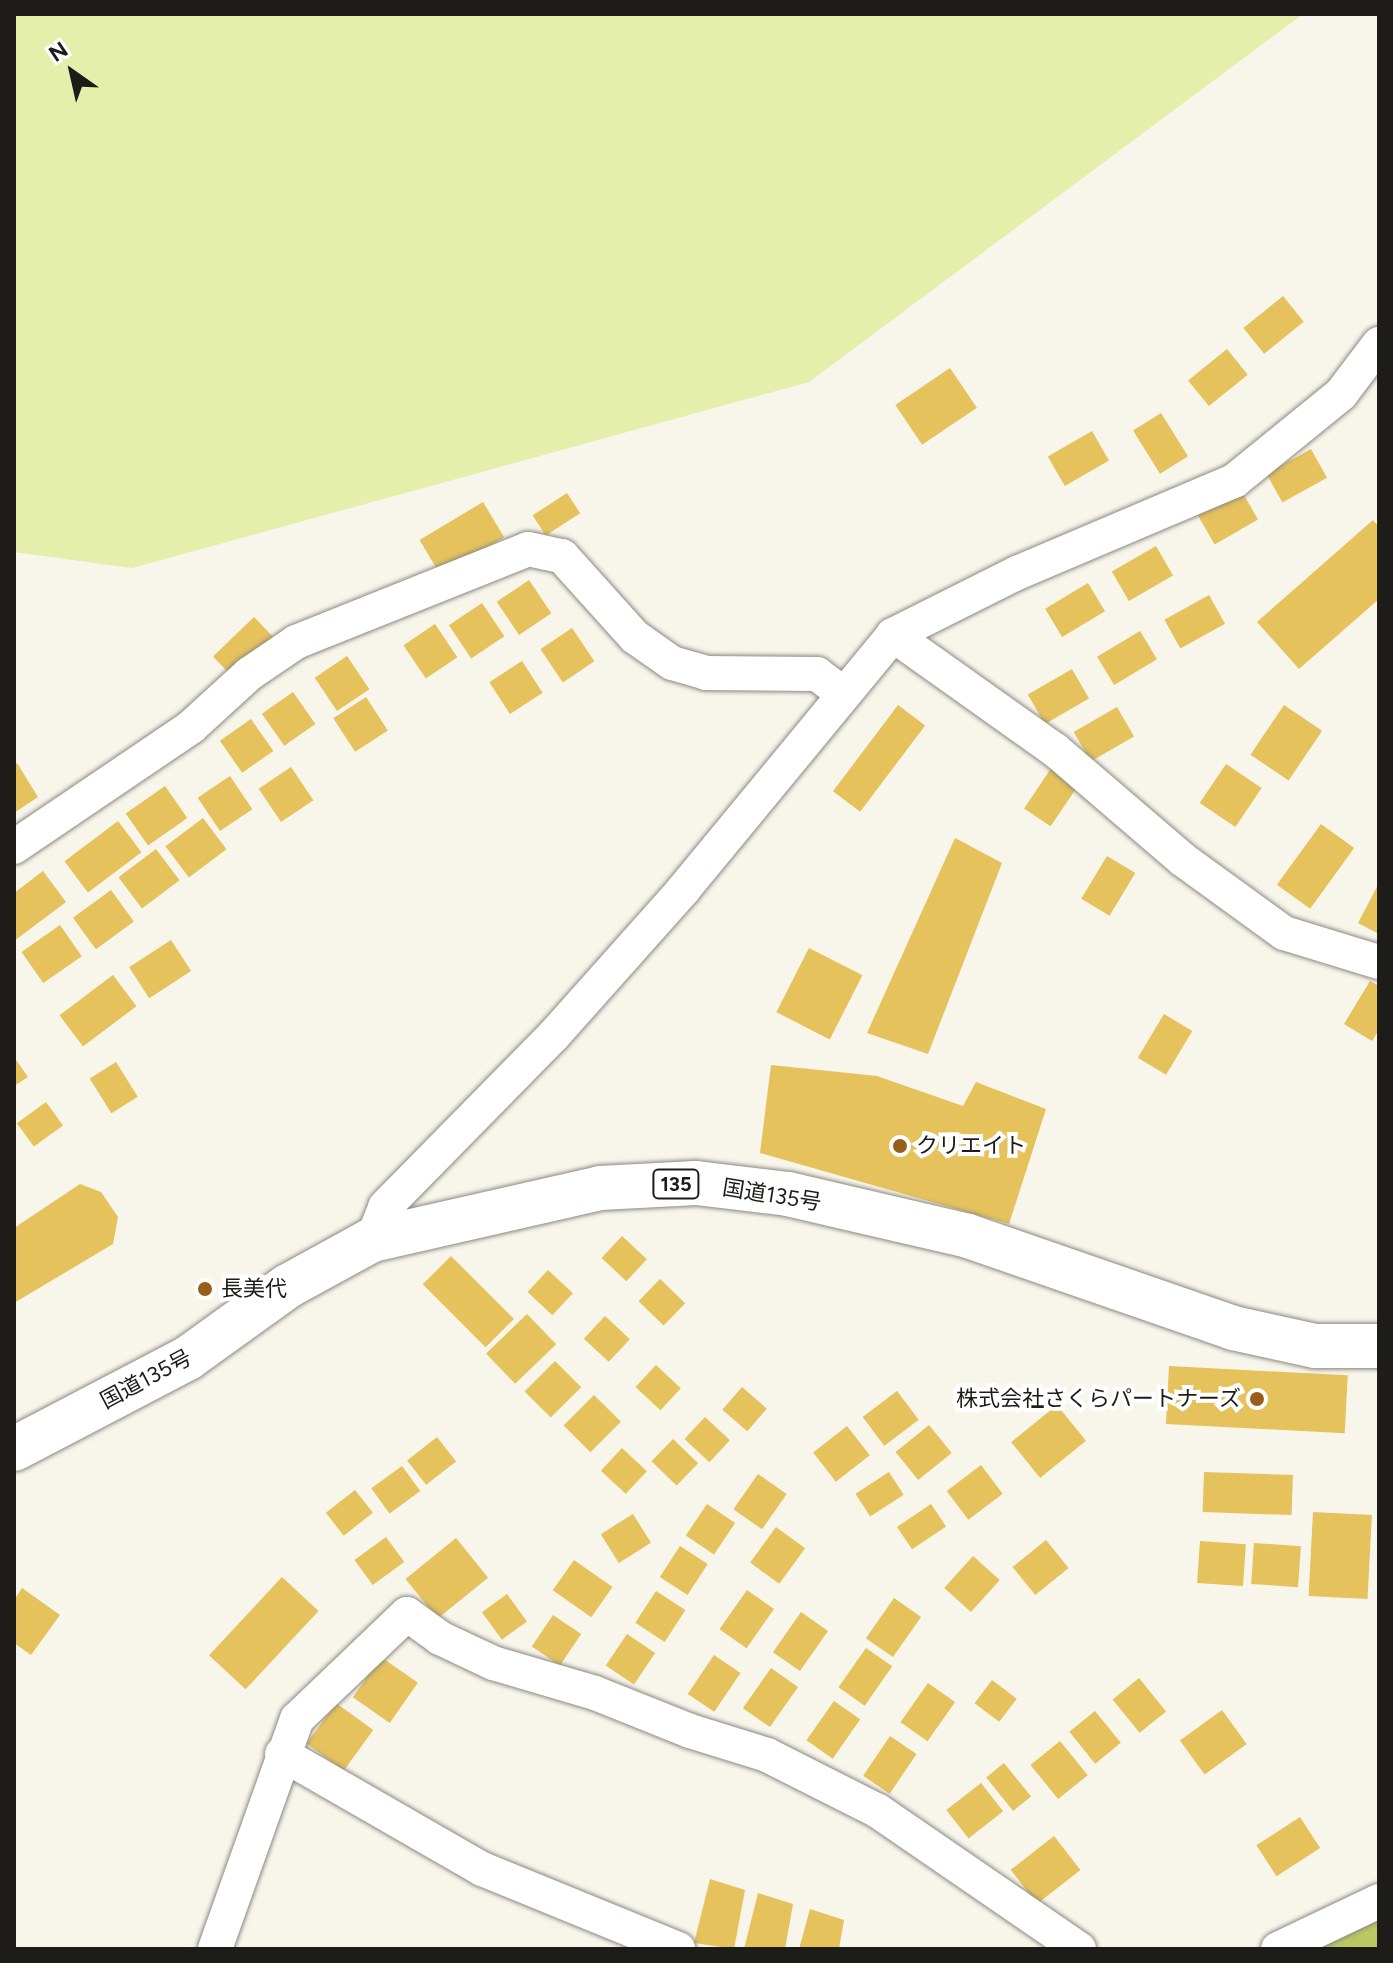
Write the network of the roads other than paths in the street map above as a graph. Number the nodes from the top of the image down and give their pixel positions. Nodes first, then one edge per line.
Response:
1 (1379, 344) edge
2 (893, 635) junction
3 (842, 693) junction
4 (14, 847) edge
5 (1379, 962) edge
6 (372, 1240) junction
7 (1379, 1346) edge
8 (14, 1449) edge
9 (282, 1754) junction
10 (1379, 1901) edge
11 (215, 1949) edge
12 (678, 1949) edge
13 (1079, 1949) edge
14 (1278, 1949) edge

1 - 2 street
2 - 3 street
2 - 5 street
3 - 4 street
3 - 6 street
6 - 7 highway, 国道135号 / 135
6 - 8 highway, 国道135号 / 135
9 - 11 street
9 - 12 street
9 - 13 street
10 - 14 street

